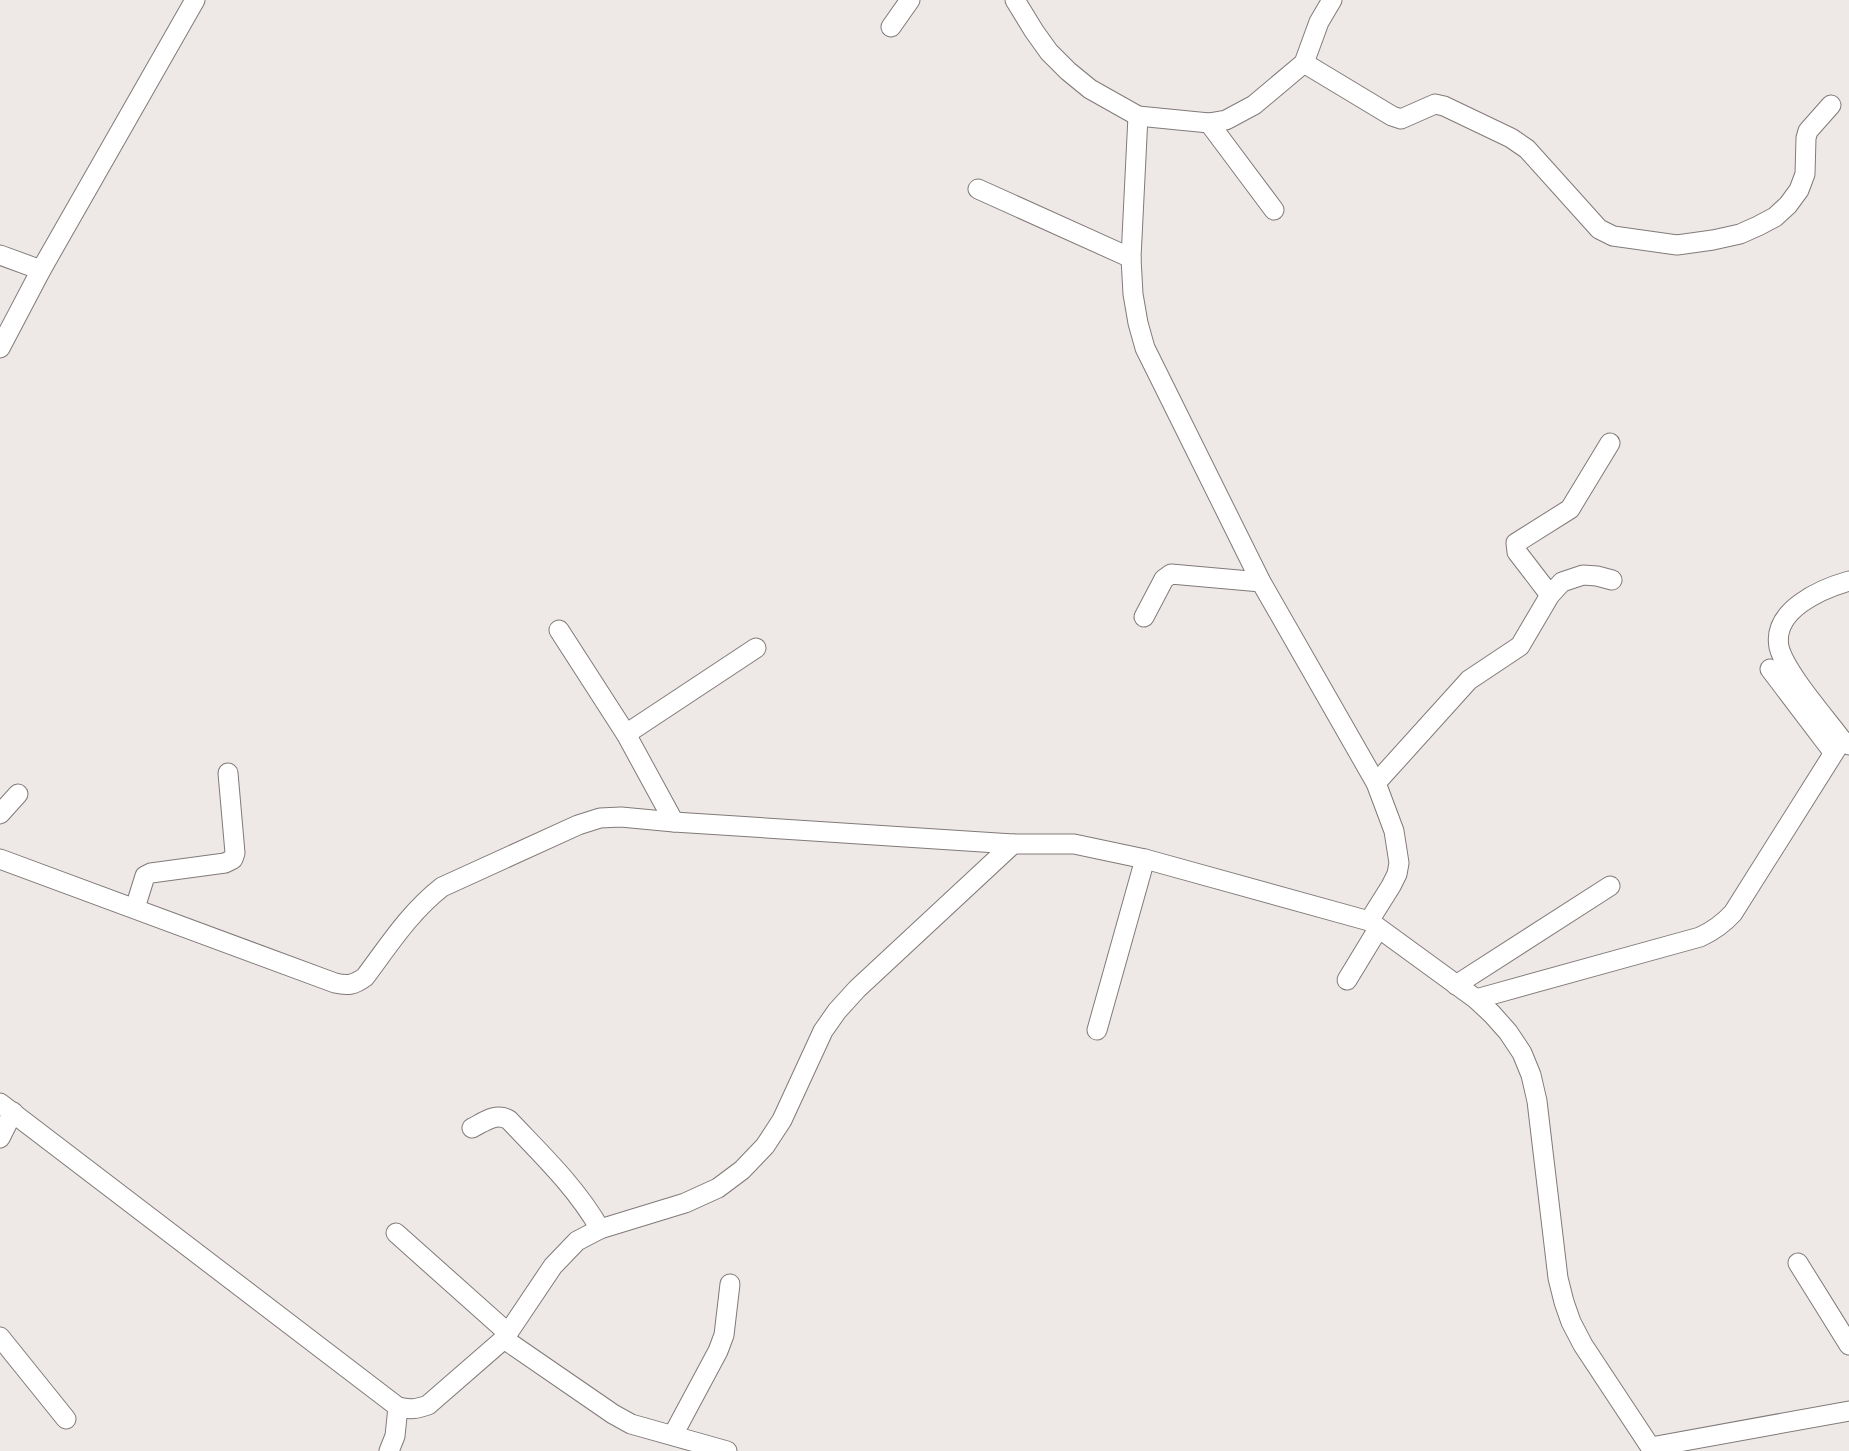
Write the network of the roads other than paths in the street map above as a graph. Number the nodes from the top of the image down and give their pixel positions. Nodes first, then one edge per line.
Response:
1 (195, 0) edge
2 (910, 0) edge
3 (1015, 0) edge
4 (1332, 0) edge
5 (891, 27) dead end
6 (1304, 63) junction
7 (1831, 105) dead end
8 (1138, 116) junction
9 (1209, 123) junction
10 (978, 189) dead end
11 (1274, 210) dead end
12 (0, 255) edge
13 (1132, 258) junction
14 (41, 270) junction
15 (0, 348) edge
16 (1610, 443) dead end
17 (1612, 580) dead end
18 (1849, 581) edge
19 (1261, 582) junction
20 (1550, 595) junction
21 (1144, 617) dead end
22 (559, 630) dead end
23 (756, 648) dead end
24 (1770, 669) dead end
25 (626, 734) junction
26 (1841, 745) edge
27 (228, 773) dead end
28 (1376, 783) junction
29 (18, 794) dead end
30 (0, 814) edge
31 (674, 822) junction
32 (1013, 844) junction
33 (0, 858) edge
34 (1145, 859) junction
35 (1610, 886) dead end
36 (135, 908) junction
37 (1374, 925) junction
38 (1347, 980) dead end
39 (1456, 985) junction
40 (1476, 999) junction
41 (1097, 1030) dead end
42 (6, 1107) edge
43 (472, 1128) dead end
44 (0, 1138) edge
45 (600, 1230) junction
46 (396, 1233) dead end
47 (1798, 1263) dead end
48 (730, 1284) dead end
49 (506, 1336) junction
50 (0, 1337) edge
51 (1849, 1345) edge
52 (398, 1407) junction
53 (1849, 1411) edge
54 (66, 1419) dead end
55 (672, 1435) junction
56 (1652, 1449) edge
57 (389, 1451) edge
58 (727, 1451) edge

1 - 14 street
2 - 5 street
3 - 8 street
4 - 6 street
6 - 7 street
6 - 9 street
8 - 9 street
8 - 13 street
9 - 11 street
10 - 13 street
12 - 14 street
13 - 19 street
14 - 15 street
16 - 20 street
17 - 20 street
18 - 26 street
19 - 21 street
19 - 28 street
20 - 28 street
22 - 25 street
23 - 25 street
24 - 26 street
25 - 31 street
26 - 40 street
27 - 36 street
28 - 37 street
29 - 30 street
31 - 32 street
31 - 36 street
32 - 34 street
32 - 45 street
33 - 36 street
34 - 37 street
34 - 41 street
35 - 39 street
37 - 38 street
37 - 39 street
39 - 40 street
40 - 56 street
42 - 44 street
42 - 52 street
43 - 45 street
45 - 49 street
46 - 49 street
47 - 51 street
48 - 55 street
49 - 52 street
49 - 55 street
50 - 54 street
52 - 57 street
53 - 56 street
55 - 58 street

